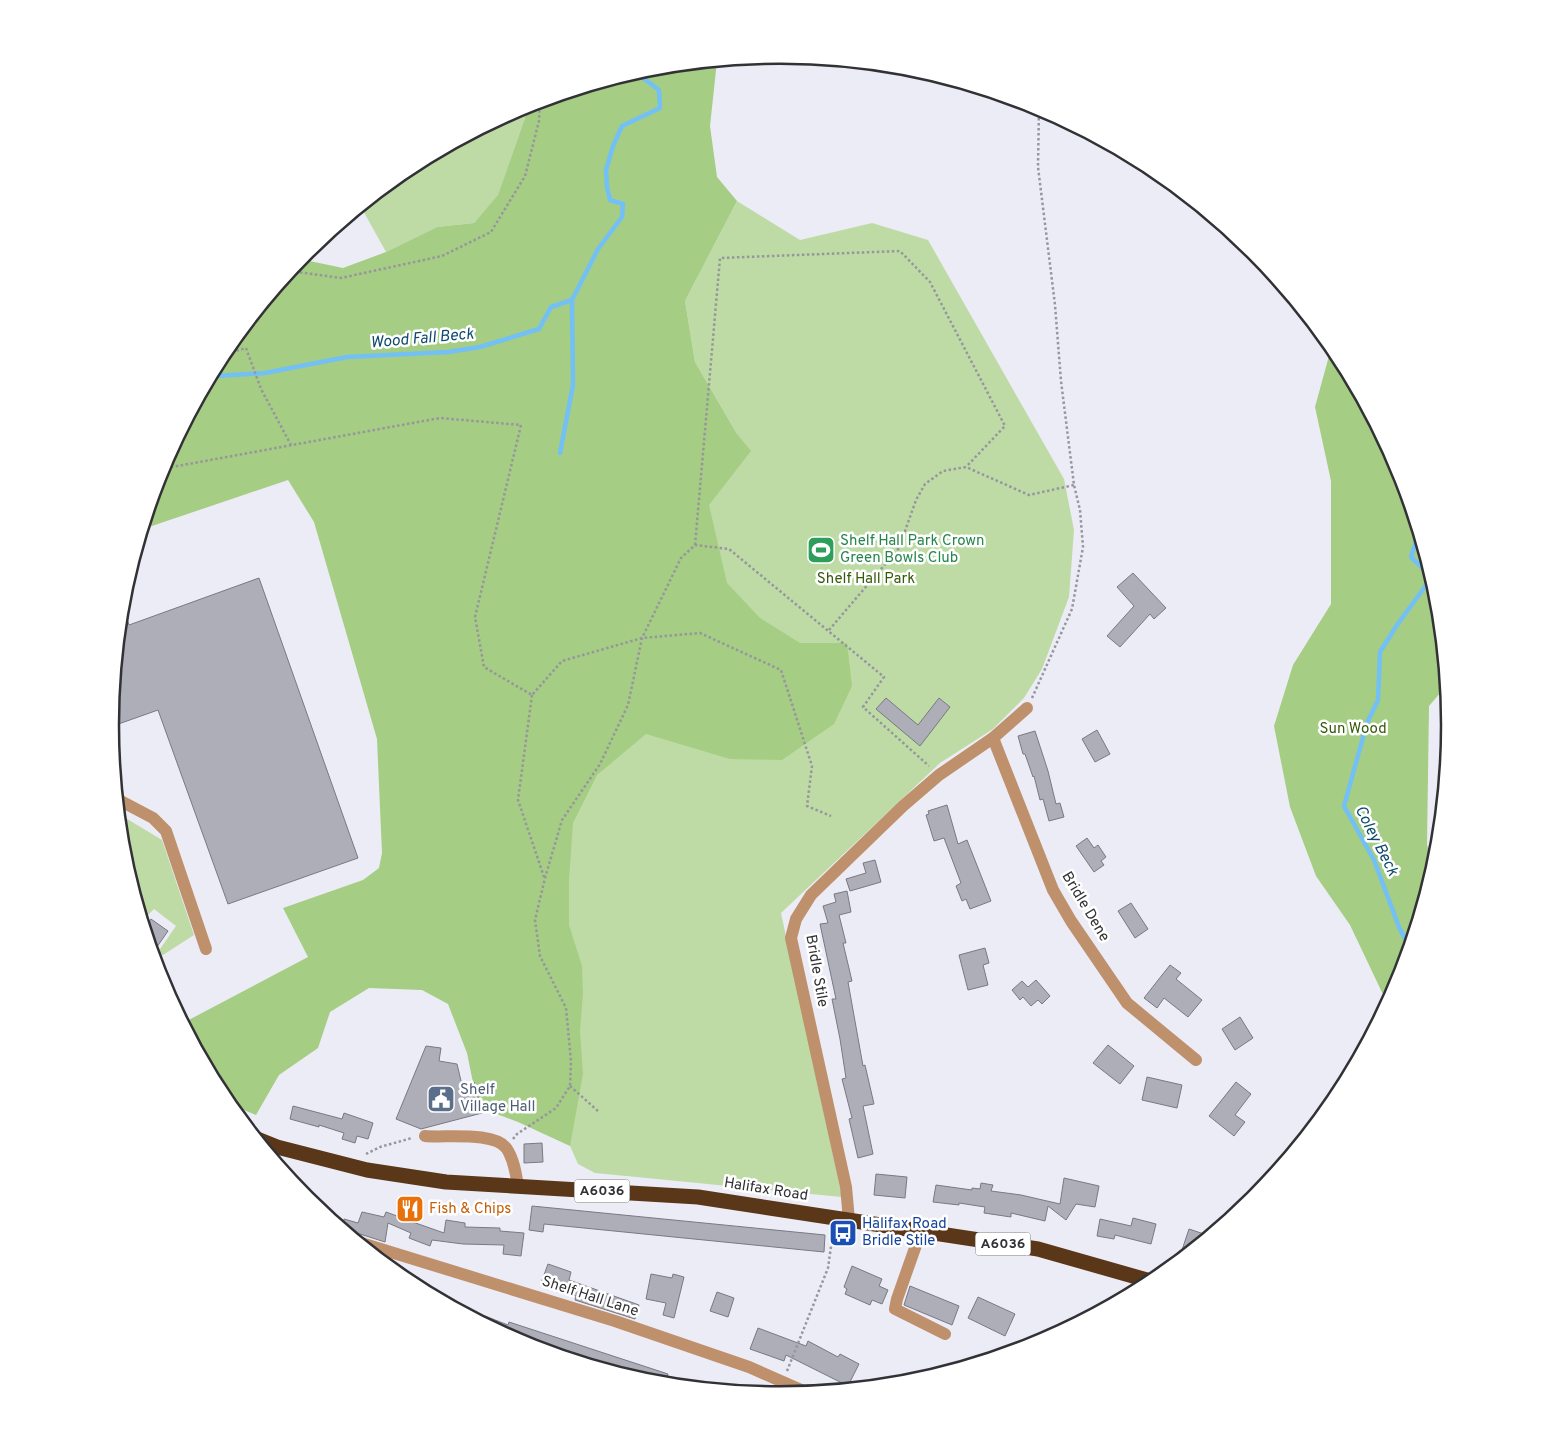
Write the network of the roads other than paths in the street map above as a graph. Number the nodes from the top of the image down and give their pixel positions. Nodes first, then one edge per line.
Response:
1 (1027, 708) road end
2 (993, 738) junction
3 (123, 802) edge
4 (206, 949) dead end
5 (1196, 1060) dead end
6 (425, 1136) road end
7 (267, 1142) edge
8 (518, 1186) junction
9 (842, 1219) junction
10 (921, 1231) junction
11 (372, 1246) edge
12 (1143, 1279) edge
13 (945, 1334) dead end
14 (794, 1387) edge

1 - 2 street, Bridle Stile
2 - 5 street, Bridle Dene
2 - 9 street, Bridle Stile
3 - 4 street
6 - 8 street
7 - 8 highway, Halifax Road / A6036
8 - 9 highway, Halifax Road / A6036
9 - 10 highway, Halifax Road / A6036
10 - 12 highway, Halifax Road / A6036
10 - 13 street
11 - 14 street, Shelf Hall Lane

